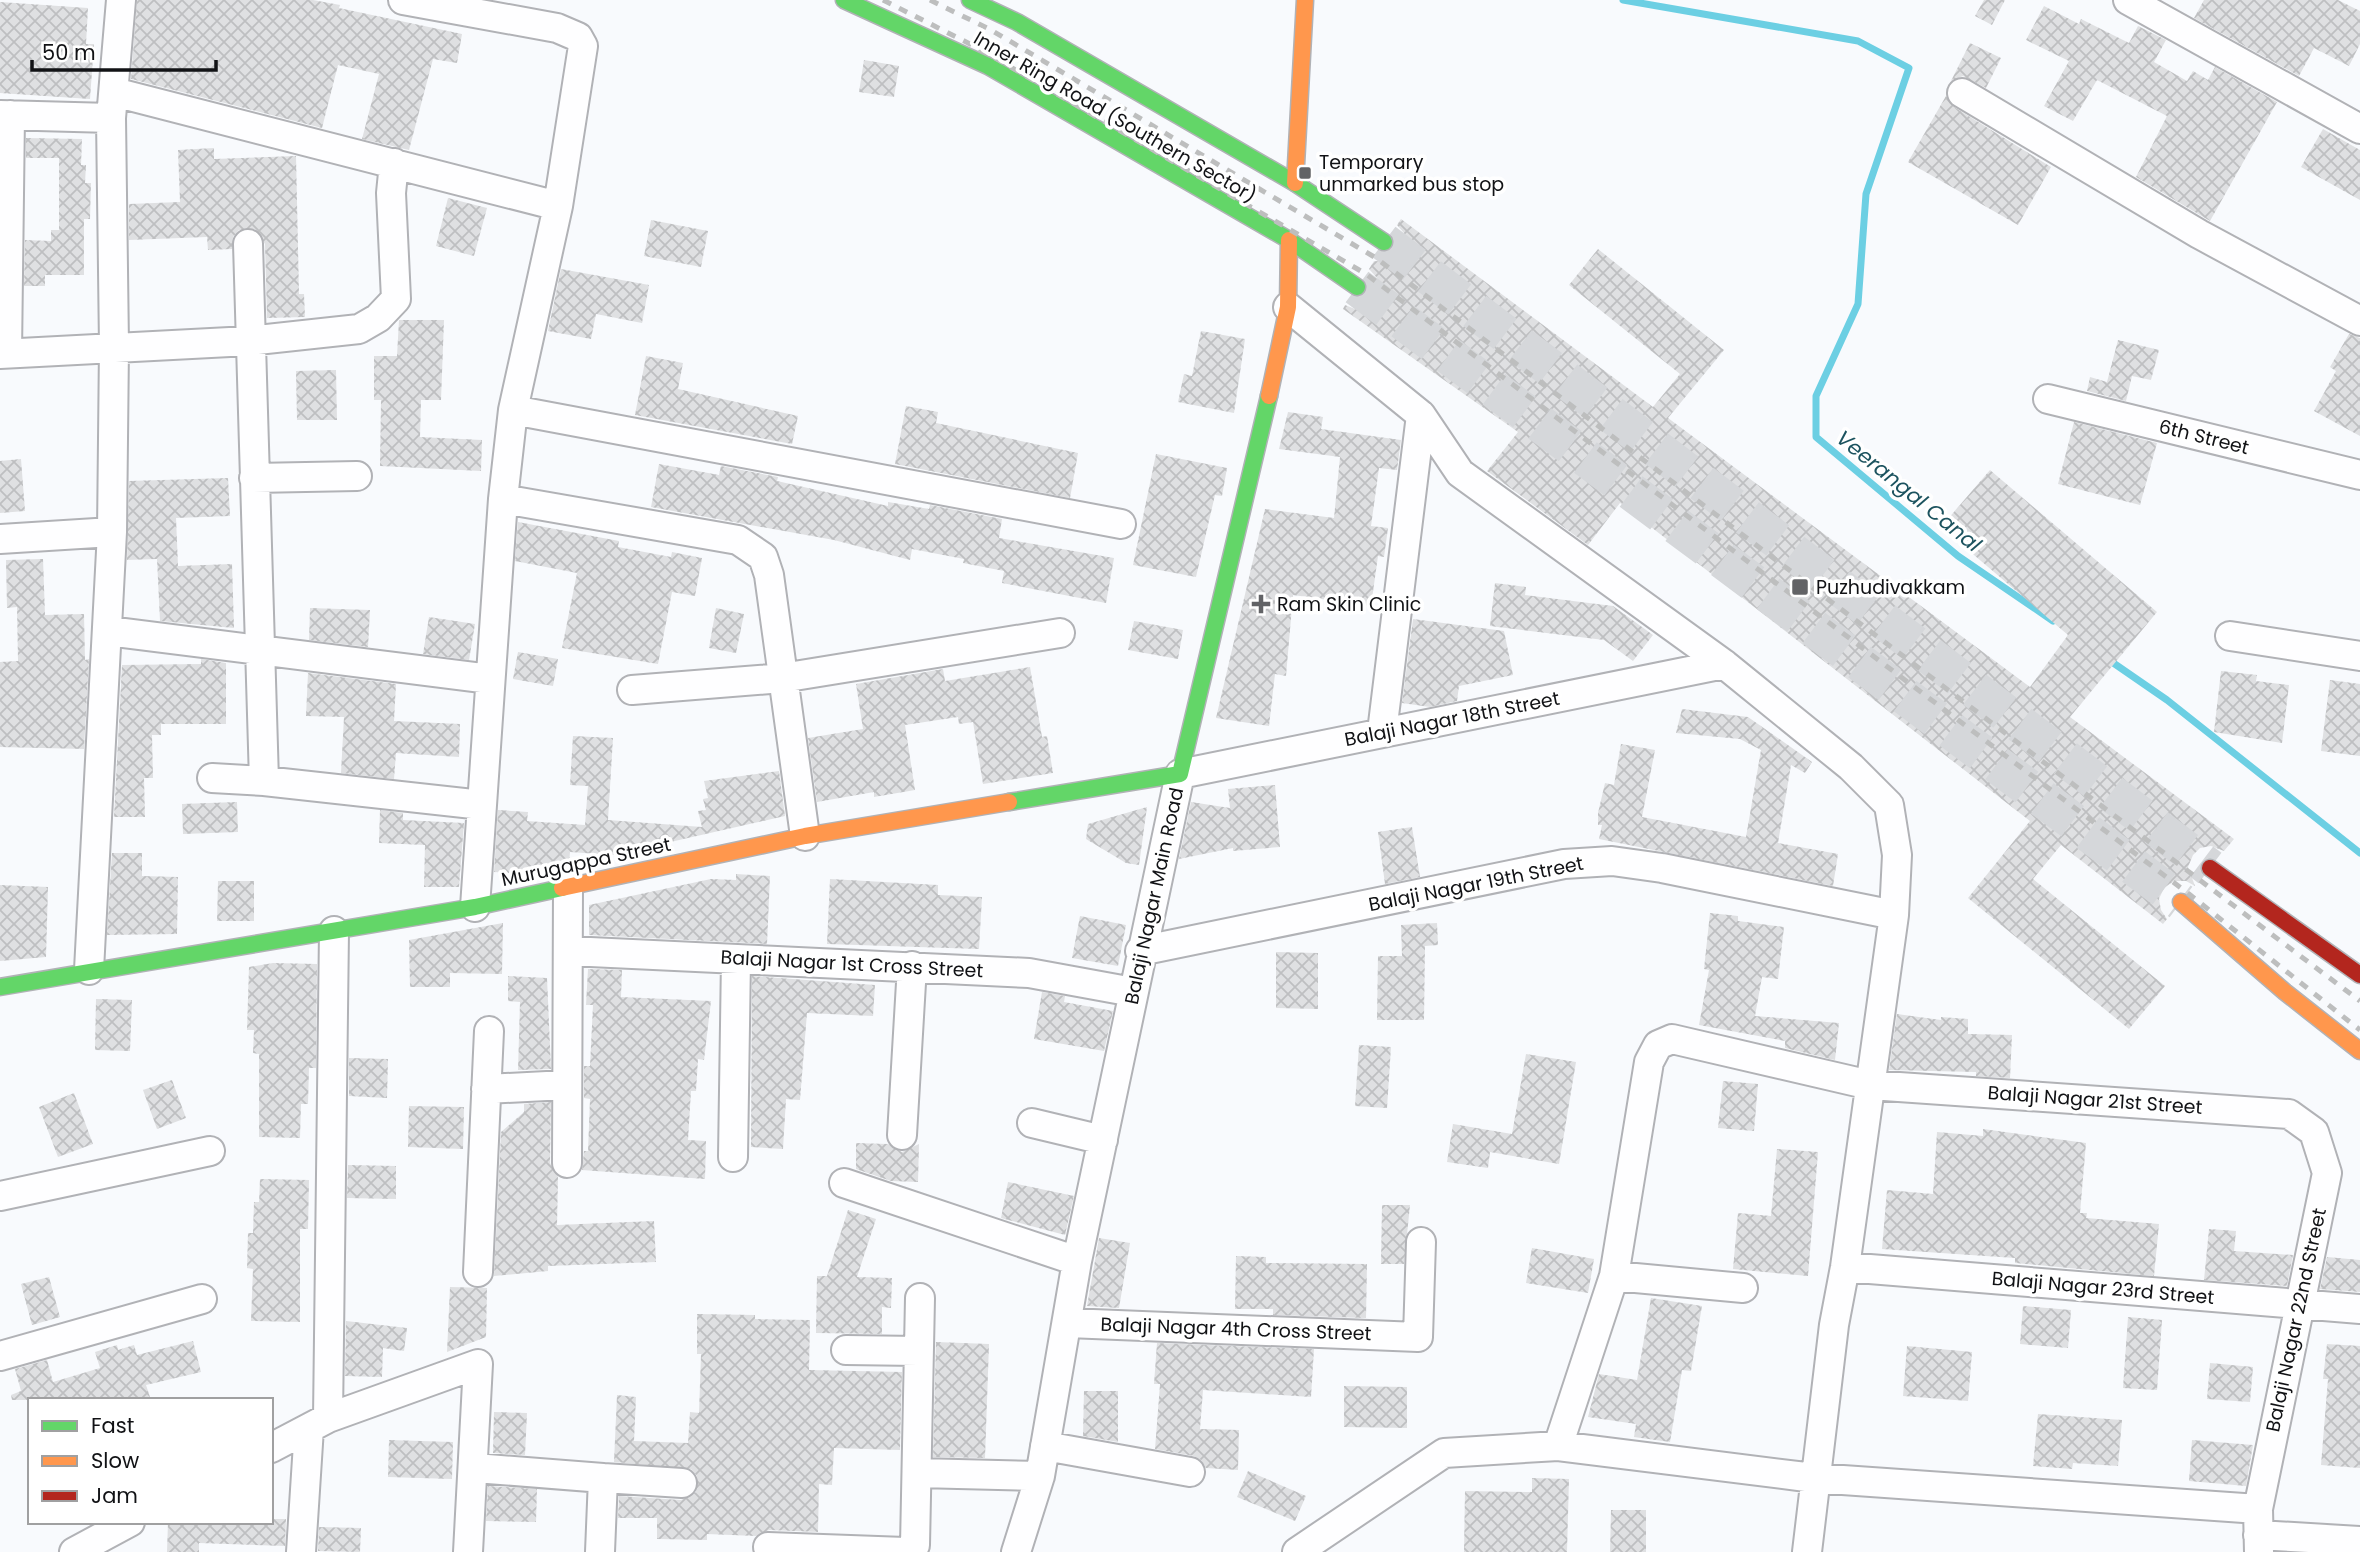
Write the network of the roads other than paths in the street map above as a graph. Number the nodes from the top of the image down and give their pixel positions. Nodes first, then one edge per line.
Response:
1 (121, 0) edge
2 (403, 0) edge
3 (844, 0) edge
4 (970, 0) edge
5 (1305, 0) edge
6 (2128, 0) edge
7 (1962, 93) dead end
8 (112, 105) junction
9 (5, 115) edge
10 (2360, 129) edge
11 (394, 163) junction
12 (1295, 183) junction
13 (558, 206) junction
14 (1289, 240) junction
15 (1384, 242) tunnel mouth
16 (248, 244) dead end
17 (1357, 287) tunnel mouth
18 (1288, 307) junction
19 (2360, 321) edge
20 (249, 341) junction
21 (114, 346) junction
22 (4, 353) edge
23 (2049, 399) dead end
24 (513, 410) junction
25 (1421, 415) junction
26 (2360, 475) edge
27 (357, 476) dead end
28 (254, 478) junction
29 (503, 499) junction
30 (1121, 524) dead end
31 (111, 532) junction
32 (0, 539) edge
33 (107, 631) junction
34 (1060, 633) dead end
35 (2230, 636) dead end
36 (260, 649) junction
37 (2360, 656) edge
38 (1724, 664) junction
39 (782, 678) junction
40 (490, 680) junction
41 (632, 690) dead end
42 (1382, 733) junction
43 (1180, 775) junction
44 (212, 778) dead end
45 (264, 781) junction
46 (482, 805) junction
47 (805, 836) junction
48 (2210, 868) tunnel mouth
49 (568, 888) junction
50 (2181, 902) tunnel mouth
51 (475, 907) junction
52 (1894, 915) junction
53 (334, 931) junction
54 (569, 951) junction
55 (1140, 951) junction
56 (736, 959) junction
57 (912, 966) junction
58 (89, 970) junction
59 (2360, 975) edge
60 (0, 987) edge
61 (1133, 992) junction
62 (489, 1031) dead end
63 (2360, 1051) edge
64 (1870, 1084) junction
65 (566, 1085) junction
66 (486, 1089) junction
67 (1032, 1123) dead end
68 (2314, 1132) joint
69 (902, 1136) dead end
70 (1103, 1140) junction
71 (209, 1151) dead end
72 (733, 1157) dead end
73 (567, 1163) dead end
74 (844, 1183) dead end
75 (0, 1196) edge
76 (1421, 1242) dead end
77 (1077, 1261) junction
78 (1845, 1267) junction
79 (478, 1272) dead end
80 (1614, 1276) junction
81 (1743, 1288) dead end
82 (920, 1298) dead end
83 (202, 1299) dead end
84 (2298, 1304) junction
85 (2360, 1309) edge
86 (1068, 1323) junction
87 (846, 1350) dead end
88 (918, 1351) junction
89 (0, 1356) edge
90 (318, 1423) junction
91 (1045, 1446) junction
92 (1558, 1446) junction
93 (273, 1447) edge
94 (475, 1468) junction
95 (1190, 1472) dead end
96 (918, 1473) junction
97 (1040, 1476) junction
98 (603, 1478) junction
99 (1814, 1478) junction
100 (682, 1483) dead end
101 (126, 1524) edge
102 (2258, 1532) edge
103 (2360, 1541) edge
104 (768, 1548) dead end
105 (74, 1552) edge
106 (301, 1552) edge
107 (468, 1552) edge
108 (600, 1552) edge
109 (1016, 1552) edge
110 (1297, 1552) edge
111 (1807, 1552) edge

1 - 8 street
2 - 13 street
3 - 14 street, Inner Ring Road (Southern Sector)
4 - 12 street, Inner Ring Road (Southern Sector)
5 - 12 street
6 - 10 street
7 - 19 street
8 - 9 street
8 - 11 street
8 - 21 street
9 - 22 street
11 - 13 street
11 - 20 street
12 - 15 street, Inner Ring Road (Southern Sector)
13 - 24 street
14 - 17 street, Inner Ring Road (Southern Sector)
14 - 18 street, Balaji Nagar Main Road
16 - 20 street
18 - 25 street
18 - 43 street, Balaji Nagar Main Road
20 - 21 street
20 - 28 street
21 - 22 street
21 - 31 street
23 - 26 street, 6th Street
24 - 29 street
24 - 30 street
25 - 38 street
25 - 42 street
27 - 28 street
28 - 36 street
29 - 39 street
29 - 40 street
31 - 32 street
31 - 33 street
33 - 36 street
33 - 58 street
34 - 39 street
35 - 37 street
36 - 40 street
36 - 45 street
38 - 42 street, Balaji Nagar 18th Street
38 - 52 street
39 - 41 street
39 - 47 street
40 - 46 street
42 - 43 street, Balaji Nagar 18th Street
43 - 47 street, Murugappa Street
43 - 55 street, Balaji Nagar Main Road
44 - 45 street
45 - 46 street
46 - 51 street
47 - 49 street, Murugappa Street
48 - 59 street
49 - 51 street, Murugappa Street
49 - 54 street
50 - 63 street
51 - 53 street, Murugappa Street
52 - 55 street, Balaji Nagar 19th Street
52 - 64 street
53 - 58 street, Murugappa Street
53 - 90 street
54 - 56 street, Balaji Nagar 1st Cross Street
54 - 65 street
55 - 61 street, Balaji Nagar Main Road
56 - 57 street, Balaji Nagar 1st Cross Street
56 - 72 street
57 - 61 street, Balaji Nagar 1st Cross Street
57 - 69 street
58 - 60 street, Murugappa Street
61 - 70 street, Balaji Nagar Main Road
62 - 66 street
64 - 68 street, Balaji Nagar 21st Street
64 - 78 street
64 - 80 street, Balaji Nagar 21st Street
65 - 66 street
65 - 73 street
66 - 79 street
67 - 70 street
68 - 84 street, Balaji Nagar 22nd Street
70 - 77 street, Balaji Nagar Main Road
71 - 75 street
74 - 77 street
76 - 86 street, Balaji Nagar 4th Cross Street
77 - 86 street, Balaji Nagar Main Road
78 - 84 street, Balaji Nagar 23rd Street
78 - 99 street
80 - 81 street
80 - 92 street, Balaji Nagar 21st Street
82 - 88 street
83 - 89 street
84 - 85 street, Balaji Nagar 23rd Street
84 - 102 street, Balaji Nagar 22nd Street
86 - 91 street, Balaji Nagar Main Road
87 - 88 street
88 - 96 street
90 - 93 street
90 - 94 street
90 - 106 street
91 - 95 street
91 - 97 street, Balaji Nagar Main Road
92 - 99 street
92 - 110 street
94 - 98 street
94 - 107 street
96 - 97 street
96 - 104 street
97 - 109 street, Balaji Nagar Main Road
98 - 100 street
98 - 108 street
99 - 102 street
99 - 111 street
101 - 105 street
102 - 103 street

